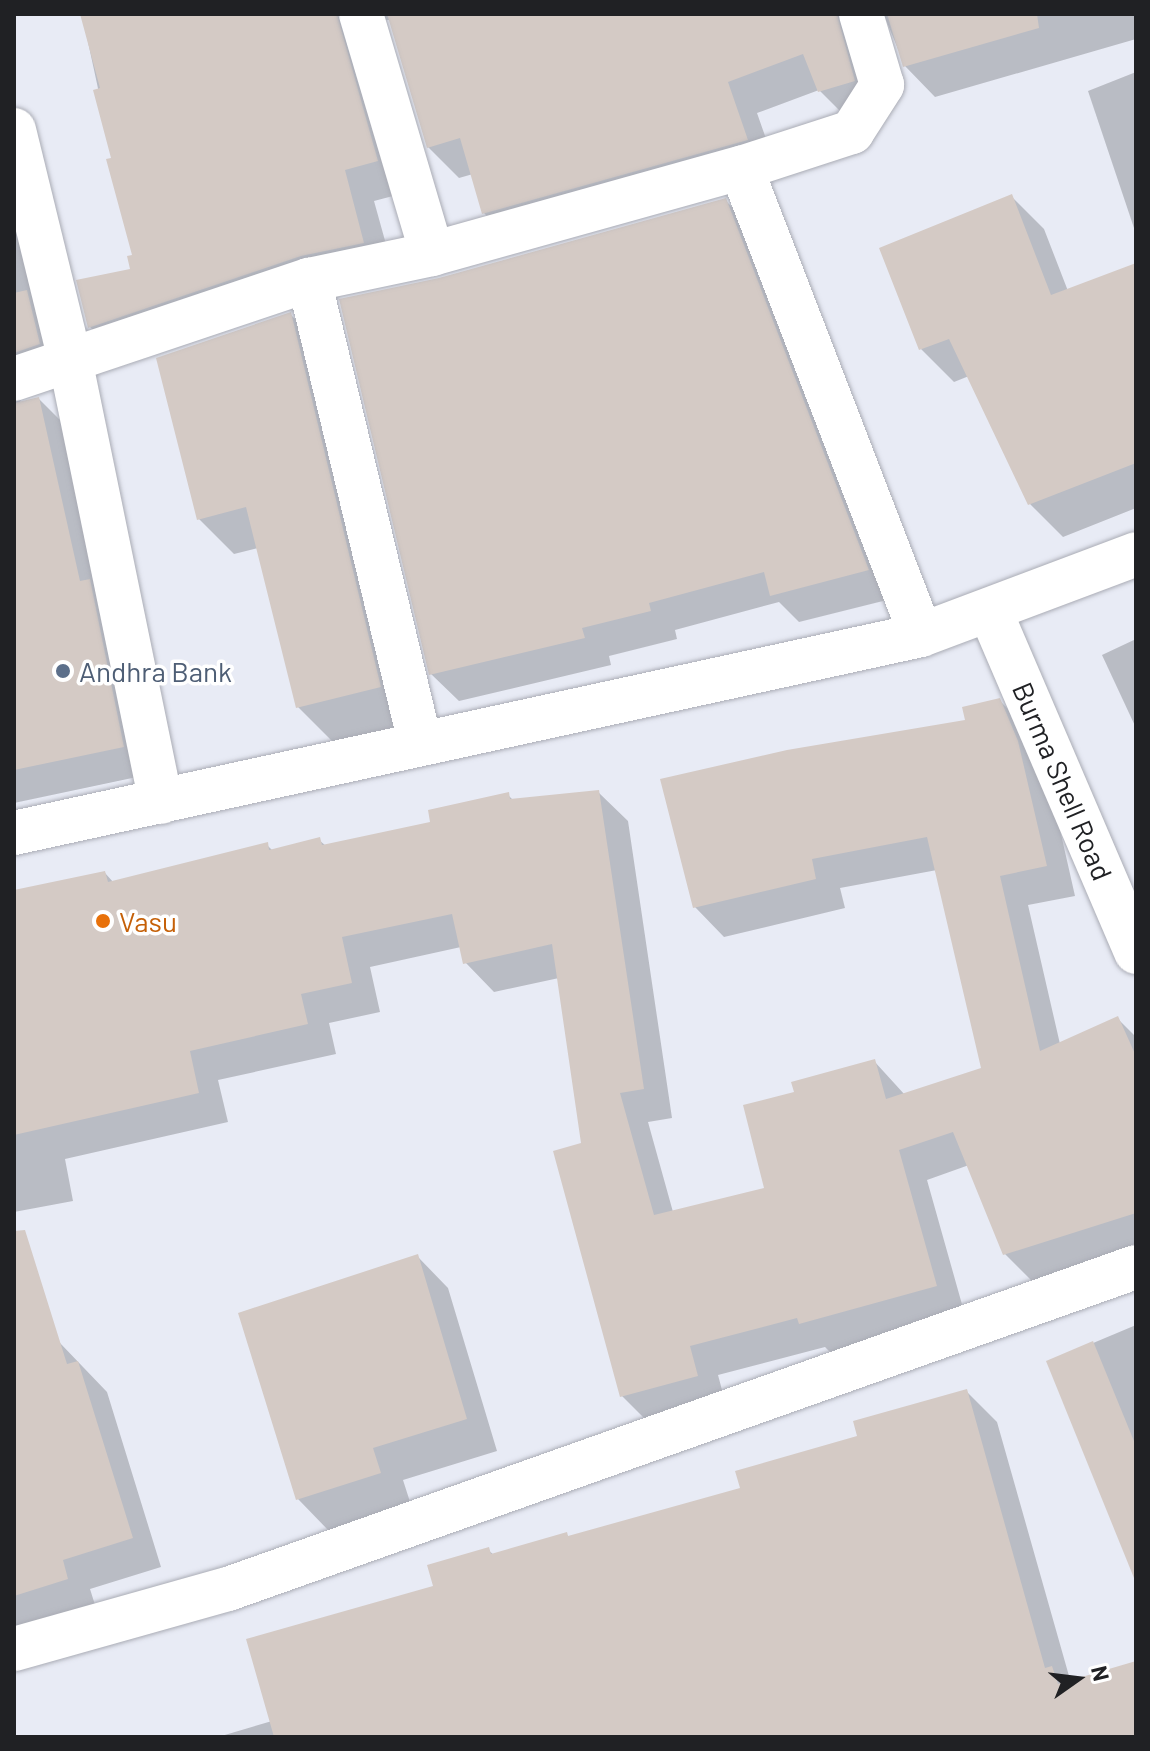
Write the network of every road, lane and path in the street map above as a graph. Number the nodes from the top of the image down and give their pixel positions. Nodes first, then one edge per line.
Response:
1 (361, 14) edge
2 (861, 14) edge
3 (14, 130) edge
4 (741, 168) junction
5 (432, 254) junction
6 (309, 280) junction
7 (71, 364) junction
8 (14, 379) edge
9 (1136, 554) edge
10 (990, 611) junction
11 (921, 635) junction
12 (420, 743) junction
13 (161, 802) junction
14 (14, 833) edge
15 (1136, 952) edge
16 (1136, 1267) edge
17 (14, 1649) edge

1 - 5 street
2 - 4 street
3 - 7 street
4 - 5 street
4 - 11 street
5 - 6 street
6 - 7 street
6 - 12 street
7 - 8 street
7 - 13 street
9 - 10 street
10 - 11 street
10 - 15 street, Burma Shell Road
11 - 12 street
12 - 13 street
13 - 14 street
16 - 17 street

